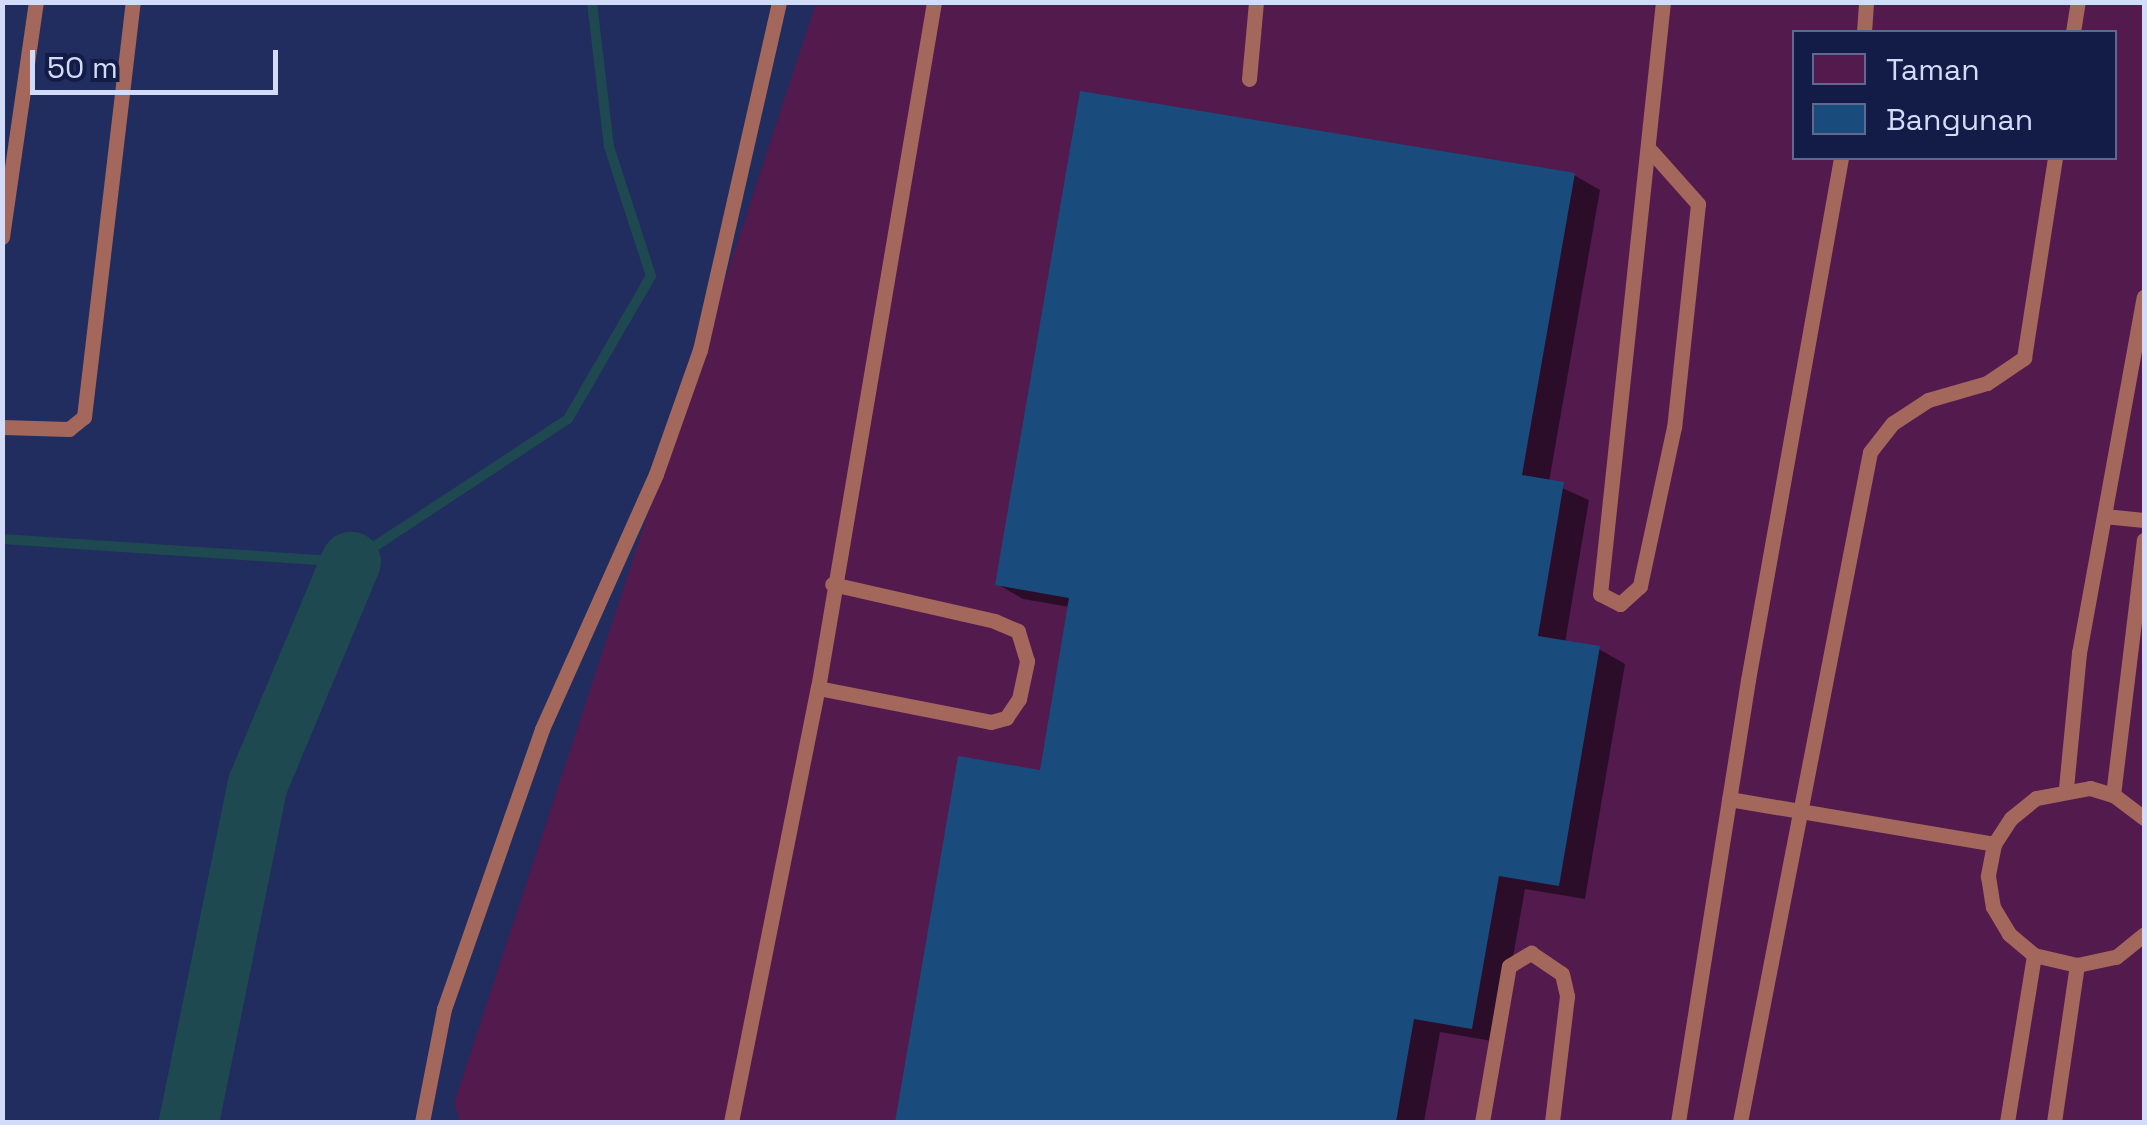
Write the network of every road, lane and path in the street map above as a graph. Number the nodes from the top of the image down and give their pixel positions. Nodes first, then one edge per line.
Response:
1 (36, 2) edge
2 (134, 2) edge
3 (779, 2) edge
4 (934, 2) edge
5 (1256, 2) edge
6 (1663, 2) edge
7 (1866, 2) edge
8 (2078, 2) edge
9 (1864, 30) edge
10 (2073, 30) edge
11 (1248, 80) dead end
12 (1651, 151) junction
13 (1841, 160) edge
14 (2056, 160) edge
15 (2, 237) edge
16 (2144, 298) edge
17 (2, 427) edge
18 (2104, 516) junction
19 (2144, 520) edge
20 (2144, 540) edge
21 (832, 584) junction
22 (818, 688) junction
23 (2066, 788) junction
24 (2114, 795) junction
25 (1729, 799) junction
26 (1797, 811) junction
27 (2144, 818) edge
28 (1994, 844) junction
29 (2144, 934) edge
30 (2034, 955) junction
31 (2077, 965) junction
32 (422, 1122) edge
33 (731, 1122) edge
34 (1482, 1122) edge
35 (1552, 1122) edge
36 (1678, 1122) edge
37 (1740, 1122) edge
38 (2007, 1122) edge
39 (2054, 1122) edge

1 - 15 lane
2 - 17 lane
3 - 32 lane
4 - 21 lane
5 - 11 lane
6 - 12 lane
7 - 9 lane
8 - 10 lane
12 - 12 lane
13 - 25 lane
14 - 26 lane
16 - 18 lane
18 - 19 lane
18 - 23 lane
20 - 24 lane
21 - 22 lane
21 - 22 lane
22 - 33 lane
23 - 24 lane
23 - 28 lane
24 - 27 lane
25 - 26 lane
25 - 36 lane
26 - 28 lane
26 - 37 lane
28 - 30 lane
29 - 31 lane
30 - 31 lane
30 - 38 lane
31 - 39 lane
34 - 35 lane

